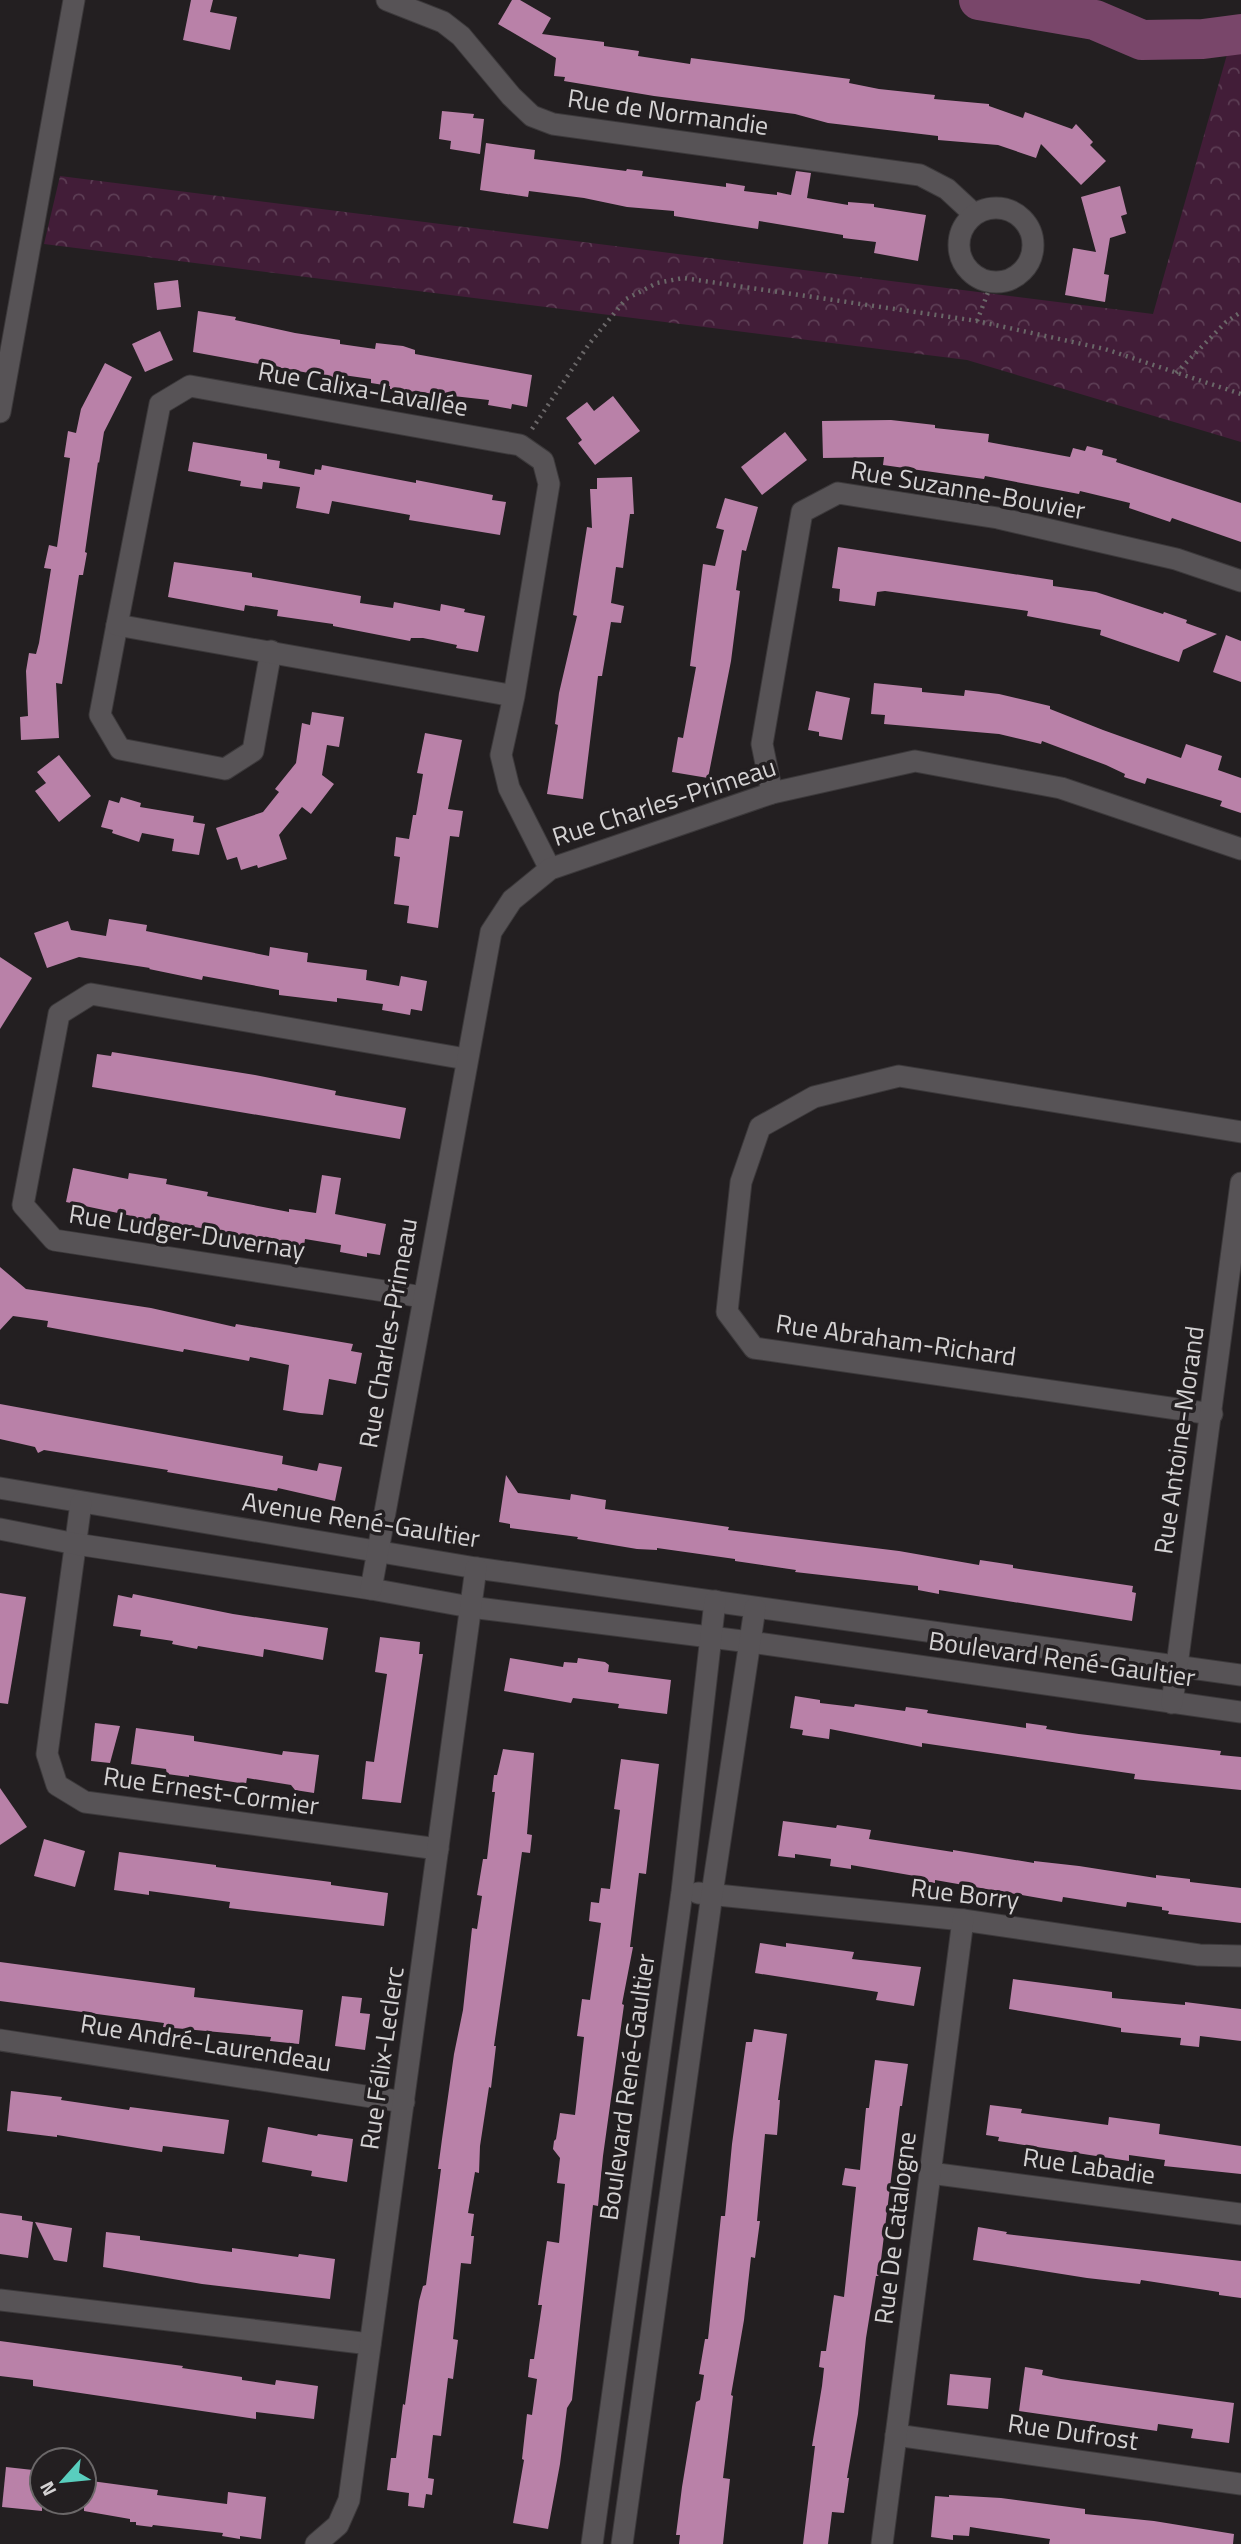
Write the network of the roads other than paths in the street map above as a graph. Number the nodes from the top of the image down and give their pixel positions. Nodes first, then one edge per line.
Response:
1 (74, 0) edge
2 (387, 0) edge
3 (974, 214) junction
4 (0, 412) edge
5 (1241, 581) edge
6 (117, 625) junction
7 (271, 651) junction
8 (514, 695) junction
9 (772, 793) junction
10 (1241, 849) edge
11 (550, 869) junction
12 (466, 1059) junction
13 (1241, 1132) edge
14 (1241, 1183) edge
15 (423, 1297) junction
16 (1212, 1414) junction
17 (0, 1488) edge
18 (81, 1503) junction
19 (0, 1529) edge
20 (76, 1544) junction
21 (377, 1550) junction
22 (476, 1568) junction
23 (370, 1589) junction
24 (715, 1601) junction
25 (470, 1607) junction
26 (755, 1608) junction
27 (710, 1637) junction
28 (750, 1642) junction
29 (1177, 1667) junction
30 (1241, 1675) edge
31 (1172, 1703) junction
32 (1241, 1712) edge
33 (438, 1849) junction
34 (682, 1892) junction
35 (712, 1895) junction
36 (963, 1920) junction
37 (1241, 1956) edge
38 (0, 2040) edge
39 (404, 2102) junction
40 (930, 2173) junction
41 (1241, 2214) edge
42 (0, 2300) edge
43 (370, 2344) junction
44 (896, 2435) junction
45 (1241, 2484) edge
46 (316, 2544) edge
47 (592, 2544) edge
48 (622, 2544) edge
49 (882, 2544) edge

1 - 4 street
2 - 3 street, Rue de Normandie
3 - 3 street
5 - 9 street, Rue Suzanne-Bouvier
6 - 7 street
6 - 7 street, Rue Calixa-Lavallée
6 - 8 street, Rue Calixa-Lavallée
7 - 8 street
8 - 11 street
9 - 10 street, Rue Charles-Primeau
9 - 11 street, Rue Charles-Primeau
11 - 12 street, Rue Charles-Primeau
12 - 15 street, Rue Charles-Primeau
12 - 15 street, Rue Ludger-Duvernay
13 - 16 street, Rue Abraham-Richard
14 - 16 street, Rue Antoine-Morand
15 - 21 street, Rue Charles-Primeau
16 - 29 street, Rue Antoine-Morand
17 - 18 street, Avenue René-Gaultier
18 - 20 street, Rue Ernest-Cormier
18 - 21 street, Avenue René-Gaultier
19 - 20 street
20 - 23 street
20 - 33 street, Rue Ernest-Cormier
21 - 22 street, Avenue René-Gaultier
21 - 23 street, Rue Charles-Primeau
22 - 24 street, Avenue René-Gaultier
22 - 25 street, Rue Félix-Leclerc
23 - 25 street
24 - 26 street, Boulevard René-Gaultier
24 - 27 street, Boulevard René-Gaultier
25 - 27 street
25 - 33 street, Rue Félix-Leclerc
26 - 28 street
26 - 29 street, Boulevard René-Gaultier
27 - 28 street, Boulevard René-Gaultier
27 - 34 street, Boulevard René-Gaultier
28 - 31 street, Boulevard René-Gaultier
28 - 35 street
29 - 30 street, Boulevard René-Gaultier
29 - 31 street, Rue Antoine-Morand
31 - 32 street, Boulevard René-Gaultier
33 - 39 street, Rue Félix-Leclerc
34 - 35 street, Rue Borry
34 - 47 street, Boulevard René-Gaultier
35 - 36 street, Rue Borry
35 - 48 street
36 - 37 street, Rue Borry
36 - 40 street, Rue De Catalogne
38 - 39 street, Rue André-Laurendeau
39 - 43 street, Rue Félix-Leclerc
40 - 41 street, Rue Labadie
40 - 44 street, Rue De Catalogne
42 - 43 street
43 - 46 street, Rue Félix-Leclerc
44 - 45 street, Rue Dufrost
44 - 49 street, Rue De Catalogne

